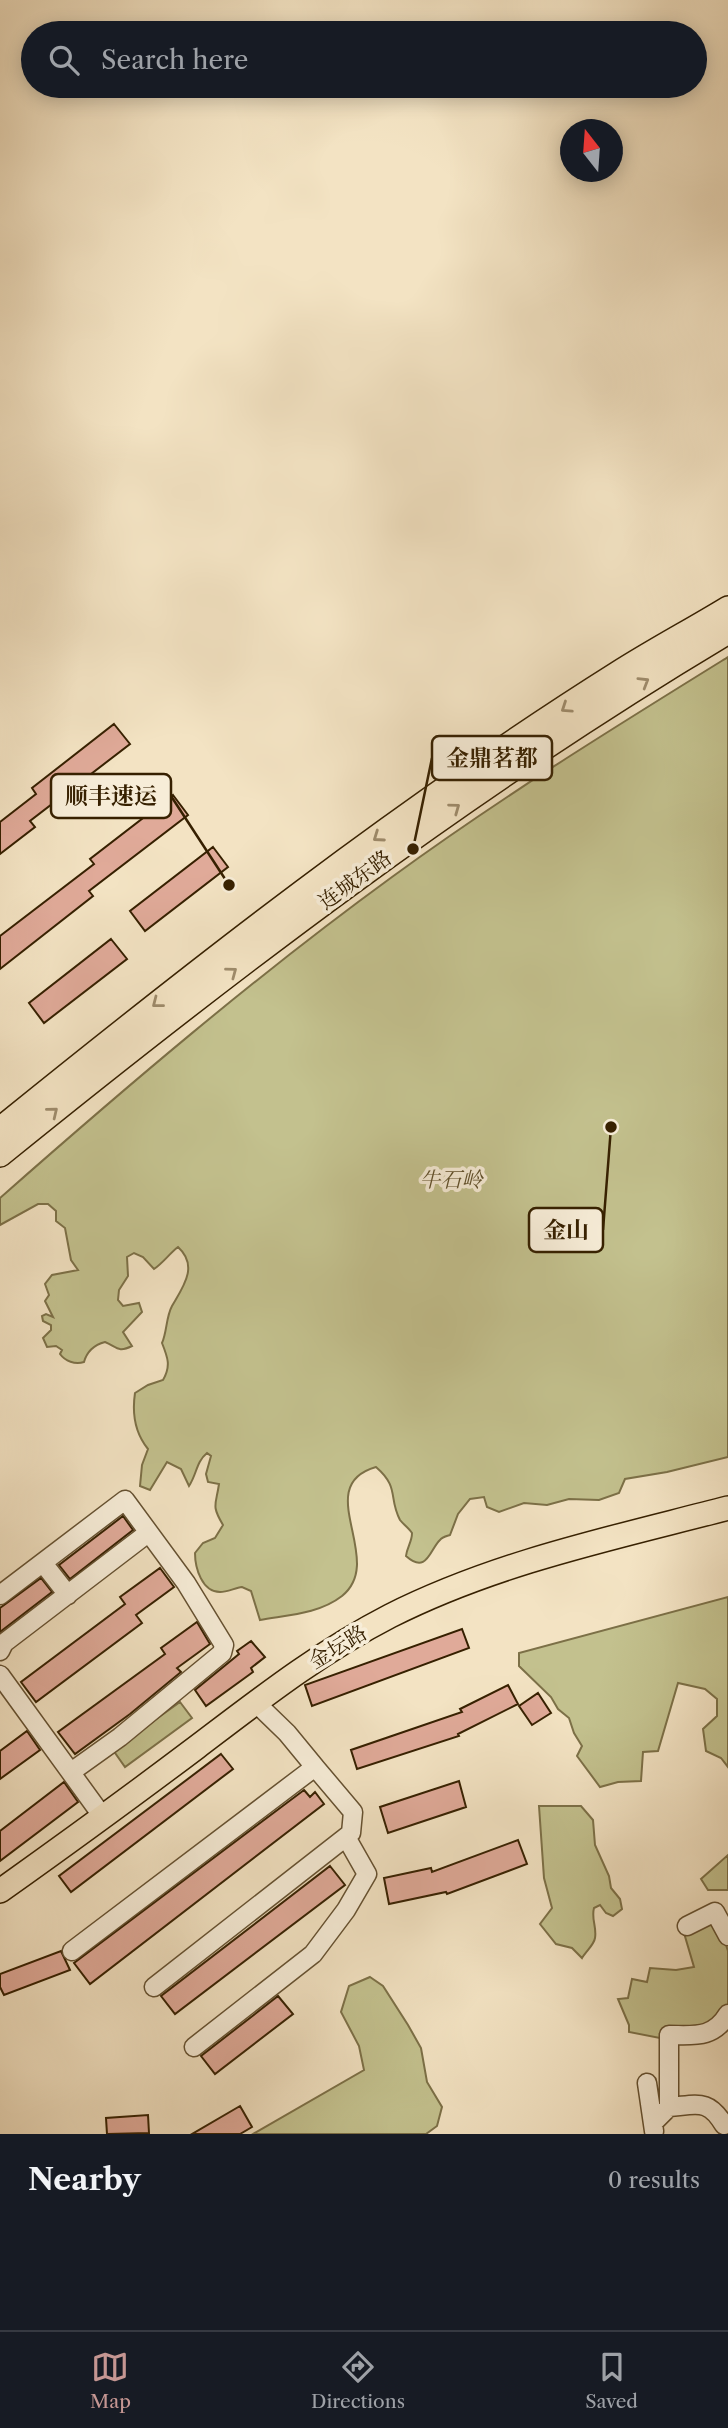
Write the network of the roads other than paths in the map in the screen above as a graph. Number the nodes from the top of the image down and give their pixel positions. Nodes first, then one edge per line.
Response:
1 (728, 608) edge
2 (728, 632) edge
3 (0, 1129) edge
4 (0, 1155) edge
5 (728, 1508) edge
6 (148, 1533) junction
7 (43, 1563) junction
8 (0, 1595) edge
9 (68, 1595) junction
10 (0, 1651) edge
11 (0, 1675) edge
12 (256, 1703) junction
13 (315, 1767) junction
14 (71, 1772) junction
15 (103, 1817) junction
16 (346, 1838) junction
17 (0, 1891) edge
18 (688, 1926) dead end
19 (728, 1936) edge
20 (72, 1951) dead end
21 (154, 1987) dead end
22 (728, 2014) edge
23 (194, 2047) dead end
24 (648, 2083) dead end
25 (669, 2107) junction
26 (724, 2124) dead end
27 (654, 2128) edge

1 -> 3 main road, 连城东路
4 -> 2 main road, 连城东路
5 - 12 main road, 金坛路
6 - 7 street
6 - 9 street
6 - 14 street
7 - 8 street
7 - 9 street
9 - 10 street
11 - 14 street
12 - 13 street
12 - 15 main road, 金坛路
13 - 16 street
13 - 20 street
14 - 15 street
15 - 17 main road, 金坛路
16 - 21 street
16 - 23 street
18 - 19 street
22 - 25 street
24 - 27 street
25 - 26 street
25 - 27 street

